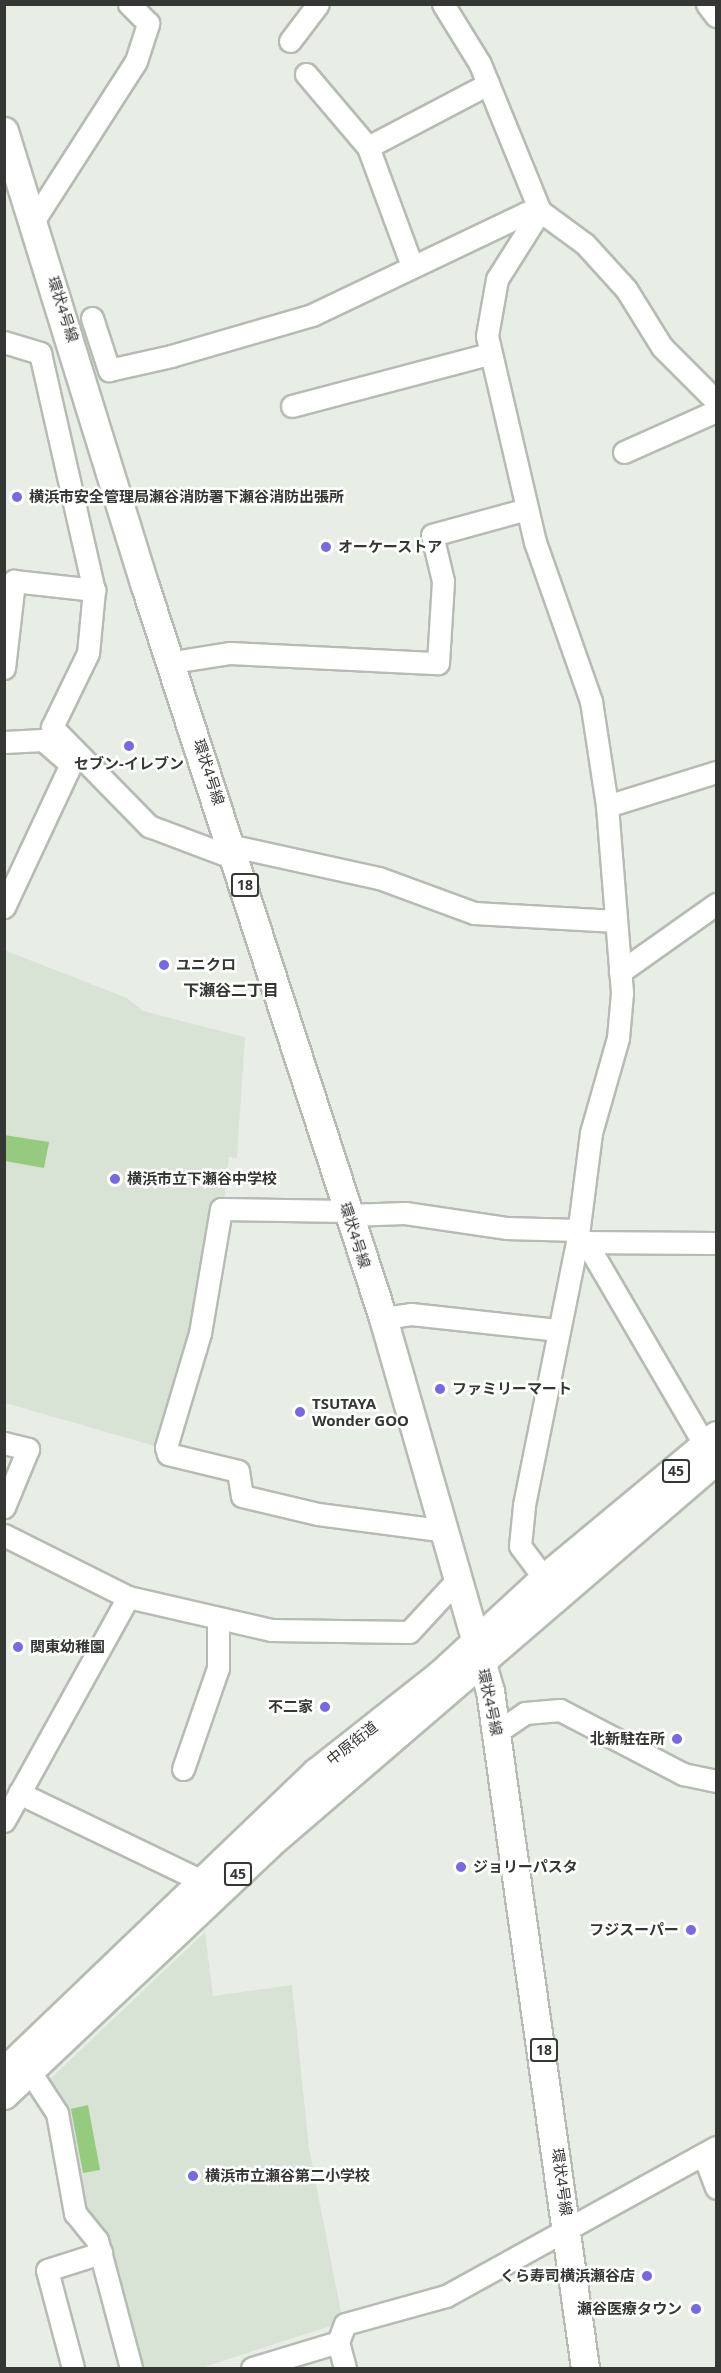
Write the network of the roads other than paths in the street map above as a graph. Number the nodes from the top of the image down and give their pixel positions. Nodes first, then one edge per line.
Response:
1 (129, 4) edge
2 (318, 4) edge
3 (443, 4) edge
4 (707, 4) edge
5 (717, 16) edge
6 (290, 41) dead end
7 (306, 74) dead end
8 (488, 84) junction
9 (4, 130) edge
10 (368, 147) junction
11 (10, 165) edge
12 (540, 211) junction
13 (34, 220) junction
14 (412, 266) junction
15 (92, 318) dead end
16 (4, 342) edge
17 (489, 354) junction
18 (717, 401) edge
19 (292, 406) dead end
20 (717, 411) edge
21 (624, 452) dead end
22 (527, 509) junction
23 (94, 590) junction
24 (173, 662) junction
25 (4, 668) edge
26 (4, 742) edge
27 (717, 772) edge
28 (607, 806) junction
29 (235, 853) junction
30 (717, 904) edge
31 (4, 907) edge
32 (616, 921) junction
33 (620, 972) junction
34 (348, 1213) junction
35 (580, 1238) junction
36 (717, 1243) edge
37 (383, 1318) junction
38 (559, 1330) junction
39 (4, 1443) edge
40 (713, 1447) edge
41 (4, 1507) edge
42 (447, 1531) junction
43 (4, 1535) edge
44 (544, 1578) junction
45 (458, 1579) junction
46 (128, 1597) junction
47 (218, 1621) junction
48 (479, 1653) junction
49 (497, 1732) junction
50 (183, 1769) dead end
51 (717, 1781) edge
52 (19, 1793) junction
53 (4, 1821) edge
54 (202, 1881) junction
55 (14, 2075) edge
56 (710, 2151) edge
57 (717, 2188) edge
58 (568, 2231) junction
59 (101, 2253) junction
60 (338, 2342) junction
61 (73, 2368) edge
62 (131, 2368) edge
63 (252, 2368) edge
64 (345, 2368) edge
65 (585, 2368) edge

1 - 13 street
2 - 6 street
3 - 8 street
4 - 5 street
7 - 10 street
8 - 10 street
8 - 12 street
9 - 11 main road, 環状4号線 / 18
10 - 14 street
11 - 13 main road, 環状4号線 / 18
12 - 14 street
12 - 17 street
12 - 18 street
13 - 24 main road, 環状4号線 / 18
14 - 15 street
16 - 23 street
17 - 19 street
17 - 22 street
20 - 21 street
22 - 24 street
22 - 28 street
23 - 25 street
23 - 29 street
24 - 29 main road, 環状4号線 / 18
26 - 31 street
27 - 28 street
28 - 32 street
29 - 32 street
29 - 34 main road, 環状4号線 / 18
30 - 33 street
32 - 33 street
33 - 35 street
34 - 35 street
34 - 37 main road, 環状4号線 / 18
34 - 42 street
35 - 36 street
35 - 38 street
35 - 40 street
37 - 38 street
37 - 42 main road, 環状4号線 / 18
38 - 44 street
39 - 41 street
40 - 44 main road, 中原街道 / 45
40 - 48 main road, 中原街道 / 45
42 - 45 main road, 環状4号線 / 18
43 - 46 street
44 - 48 main road, 中原街道 / 45
45 - 47 street
45 - 48 main road, 環状4号線 / 18
46 - 47 street
46 - 52 street
47 - 50 street
48 - 49 main road, 環状4号線 / 18
48 - 54 main road, 中原街道 / 45
48 - 55 main road, 中原街道 / 45
49 - 51 street
49 - 58 main road, 環状4号線 / 18
52 - 53 street
52 - 54 street
54 - 55 main road, 中原街道 / 45
55 - 59 street
56 - 57 street
56 - 58 street
58 - 60 street
58 - 65 main road, 環状4号線 / 18
59 - 61 street
59 - 62 street
60 - 63 street
60 - 64 street

